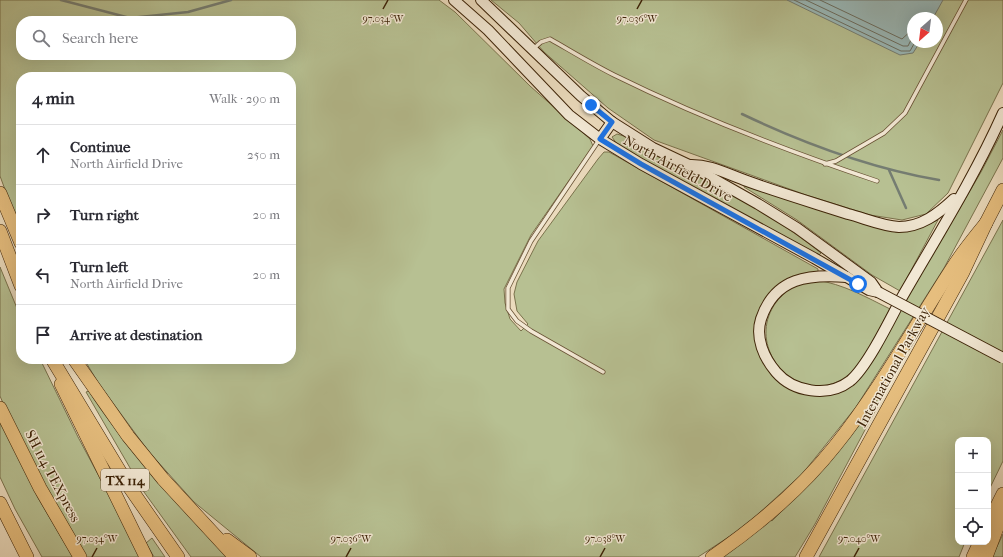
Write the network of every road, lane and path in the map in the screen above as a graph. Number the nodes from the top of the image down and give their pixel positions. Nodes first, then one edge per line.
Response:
1 (454, 0) edge
2 (481, 0) edge
3 (966, 0) edge
4 (533, 49) junction
5 (1003, 113) edge
6 (612, 122) junction
7 (600, 139) junction
8 (824, 164) junction
9 (689, 165) junction
10 (876, 182) dead end
11 (963, 190) junction
12 (1003, 190) edge
13 (0, 193) edge
14 (986, 223) junction
15 (0, 231) edge
16 (16, 231) edge
17 (16, 273) edge
18 (847, 277) junction
19 (878, 292) junction
20 (1003, 358) edge
21 (53, 364) edge
22 (54, 364) edge
23 (78, 364) edge
24 (603, 372) dead end
25 (0, 408) edge
26 (1003, 494) edge
27 (0, 502) edge
28 (1003, 512) edge
29 (991, 518) edge
30 (202, 520) junction
31 (979, 545) edge
32 (27, 557) edge
33 (80, 557) edge
34 (146, 557) edge
35 (178, 557) edge
36 (235, 557) edge
37 (250, 557) edge
38 (712, 557) edge
39 (806, 557) edge
40 (974, 557) edge
41 (986, 557) edge

1 - 7 main road, North Airfield Drive
2 - 4 main road, North Airfield Drive
3 - 8 lane
4 - 6 main road, North Airfield Drive
4 - 8 lane
5 - 11 main road
6 - 7 main road
6 - 9 main road, North Airfield Drive
7 - 18 main road, North Airfield Drive
7 - 24 lane
8 - 10 lane
9 - 11 main road
9 - 19 main road, North Airfield Drive
11 - 18 main road
12 - 14 highway, International Parkway
13 - 16 highway
14 - 38 highway
14 - 39 highway, International Parkway
15 - 17 highway
18 - 19 main road, North Airfield Drive
19 - 20 main road, North Airfield Drive, bridge
21 - 34 highway
22 - 35 highway, TX 114
23 - 30 highway
25 - 33 highway, SH 114 TEXpress
26 - 29 highway
27 - 32 highway
28 - 41 highway
30 - 36 highway
30 - 37 highway
31 - 40 highway

